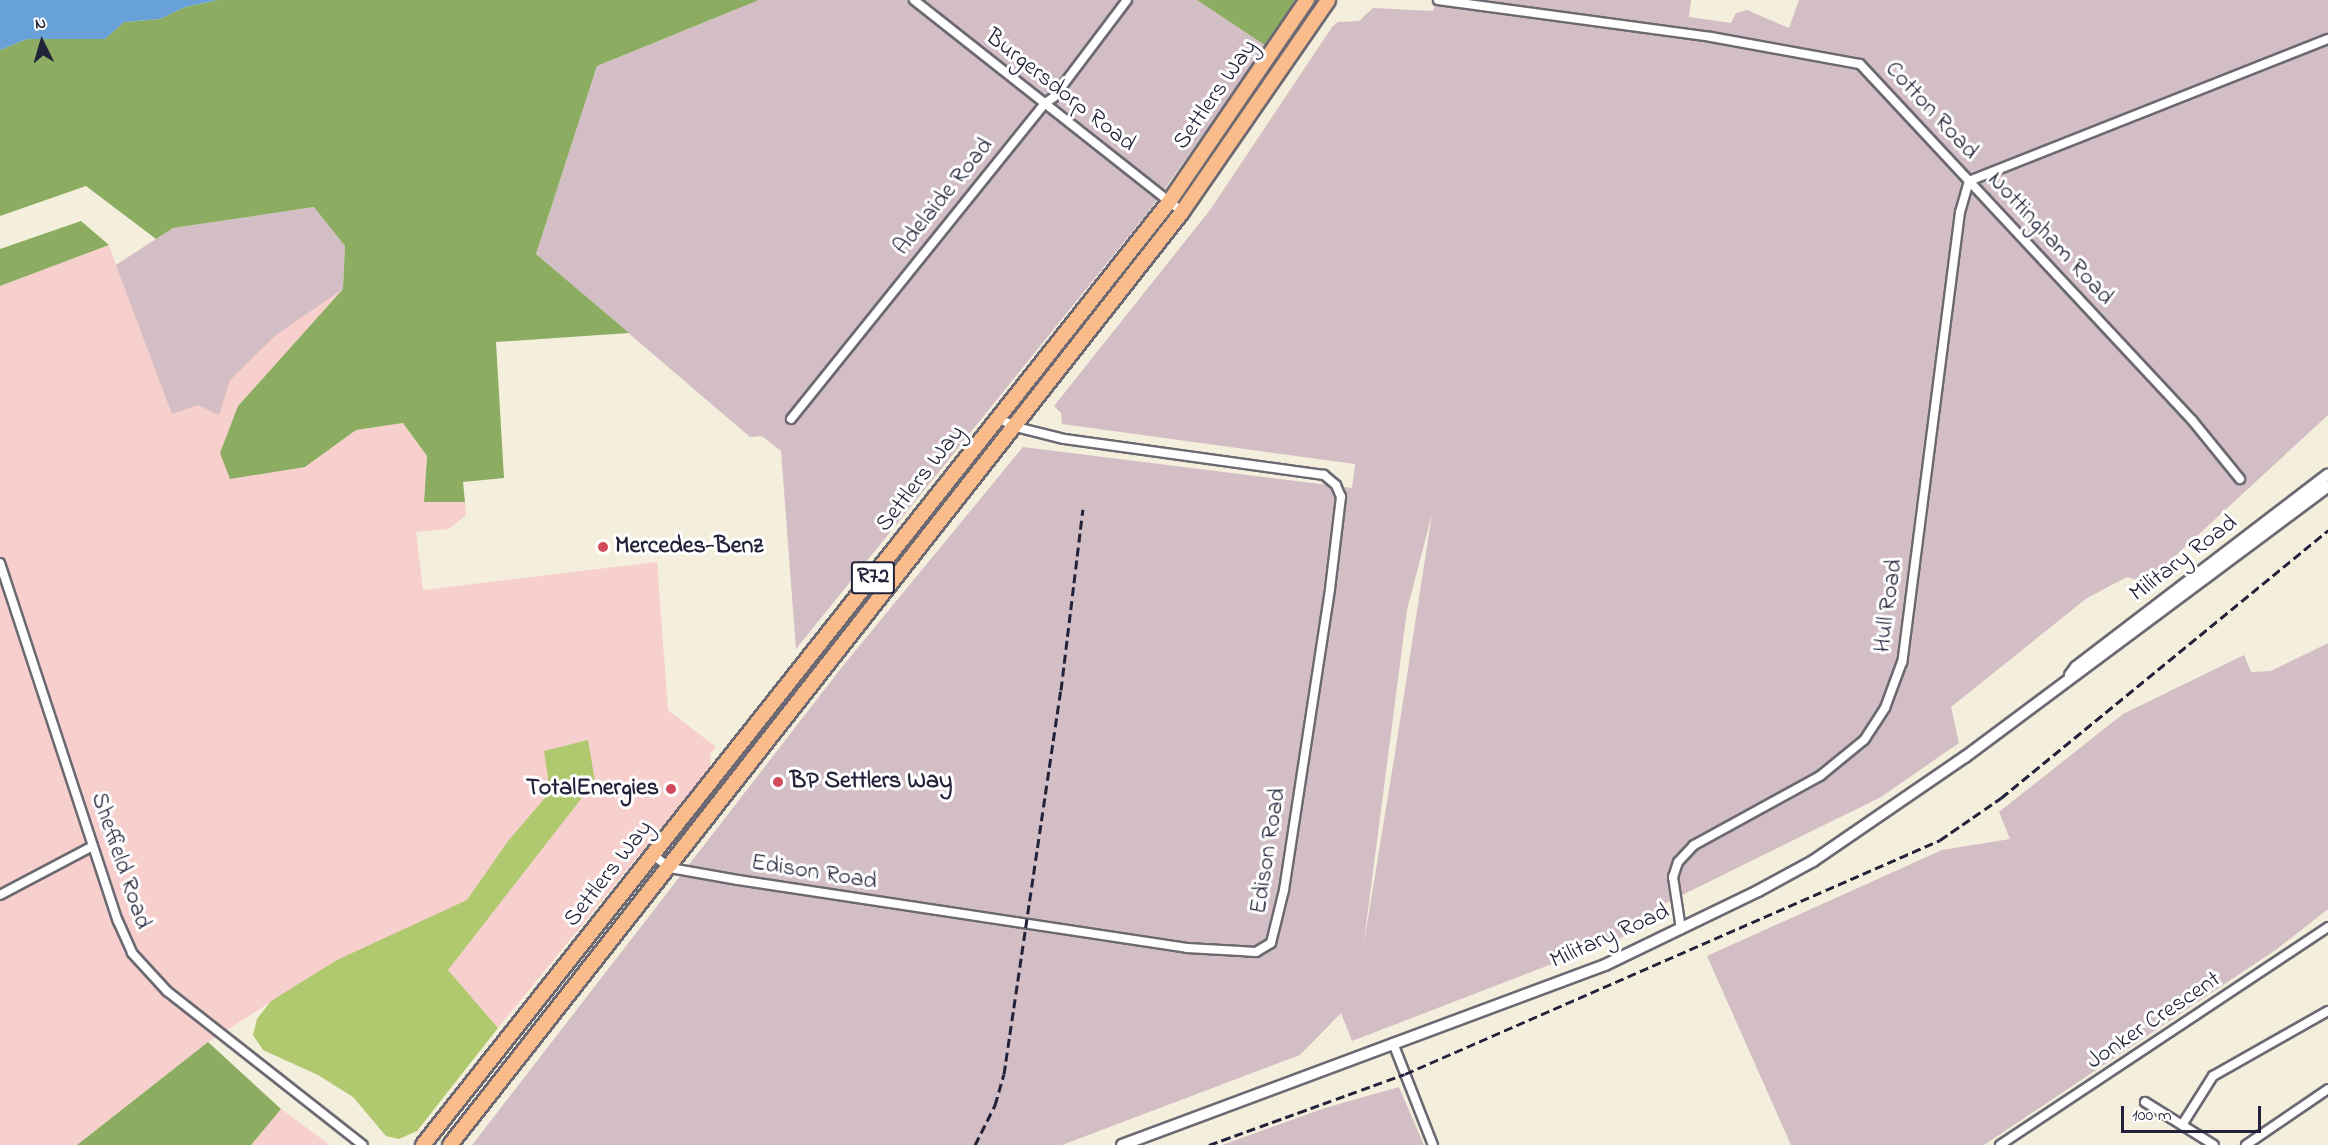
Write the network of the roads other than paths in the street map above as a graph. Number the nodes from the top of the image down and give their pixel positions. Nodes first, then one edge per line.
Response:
1 (914, 0) edge
2 (1127, 0) edge
3 (1307, 0) edge
4 (1328, 0) edge
5 (1438, 0) edge
6 (2328, 39) edge
7 (1044, 104) junction
8 (1969, 181) junction
9 (1169, 202) junction
10 (1182, 212) junction
11 (998, 418) junction
12 (791, 419) dead end
13 (1016, 427) junction
14 (2328, 474) edge
15 (2240, 479) dead end
16 (2328, 486) edge
17 (0, 563) edge
18 (2069, 678) junction
19 (93, 846) junction
20 (653, 855) junction
21 (670, 868) junction
22 (0, 895) edge
23 (2328, 927) edge
24 (1681, 928) junction
25 (2328, 1011) edge
26 (1393, 1043) junction
27 (2328, 1089) edge
28 (2145, 1102) dead end
29 (2182, 1125) junction
30 (363, 1145) edge
31 (423, 1145) edge
32 (450, 1145) edge
33 (1122, 1145) edge
34 (1433, 1145) edge
35 (2000, 1145) edge
36 (2214, 1145) edge
37 (2246, 1145) edge

1 - 7 street, Burgersdorp Road
2 - 7 street, Adelaide Road
3 - 9 main road, Settlers Way / R72
4 - 10 main road, Settlers Way / R72
5 - 8 street, Cotton Road
6 - 8 street, Nottingham Road
7 - 9 street, Burgersdorp Road
7 - 12 street, Adelaide Road
8 - 15 street, Nottingham Road
8 - 24 street, Hull Road
9 - 10 street, Burgersdorp Road
9 - 11 main road, Settlers Way / R72
10 - 13 main road, Settlers Way / R72
11 - 13 street, Edison Road
11 - 20 main road, Settlers Way / R72
13 - 21 main road, Settlers Way / R72
13 - 21 street, Edison Road
14 - 18 street, Military Road
16 - 18 street, Military Road
17 - 19 street, Sheffield Road
18 - 24 street, Military Road
19 - 22 street
19 - 30 street, Sheffield Road
20 - 21 street, Edison Road
20 - 31 main road, Settlers Way / R72
21 - 32 main road, Settlers Way / R72
23 - 35 street, Jonker Crescent
24 - 26 street, Military Road
25 - 29 street
26 - 33 street, Military Road
26 - 34 street
27 - 37 street
28 - 29 street
29 - 36 street

